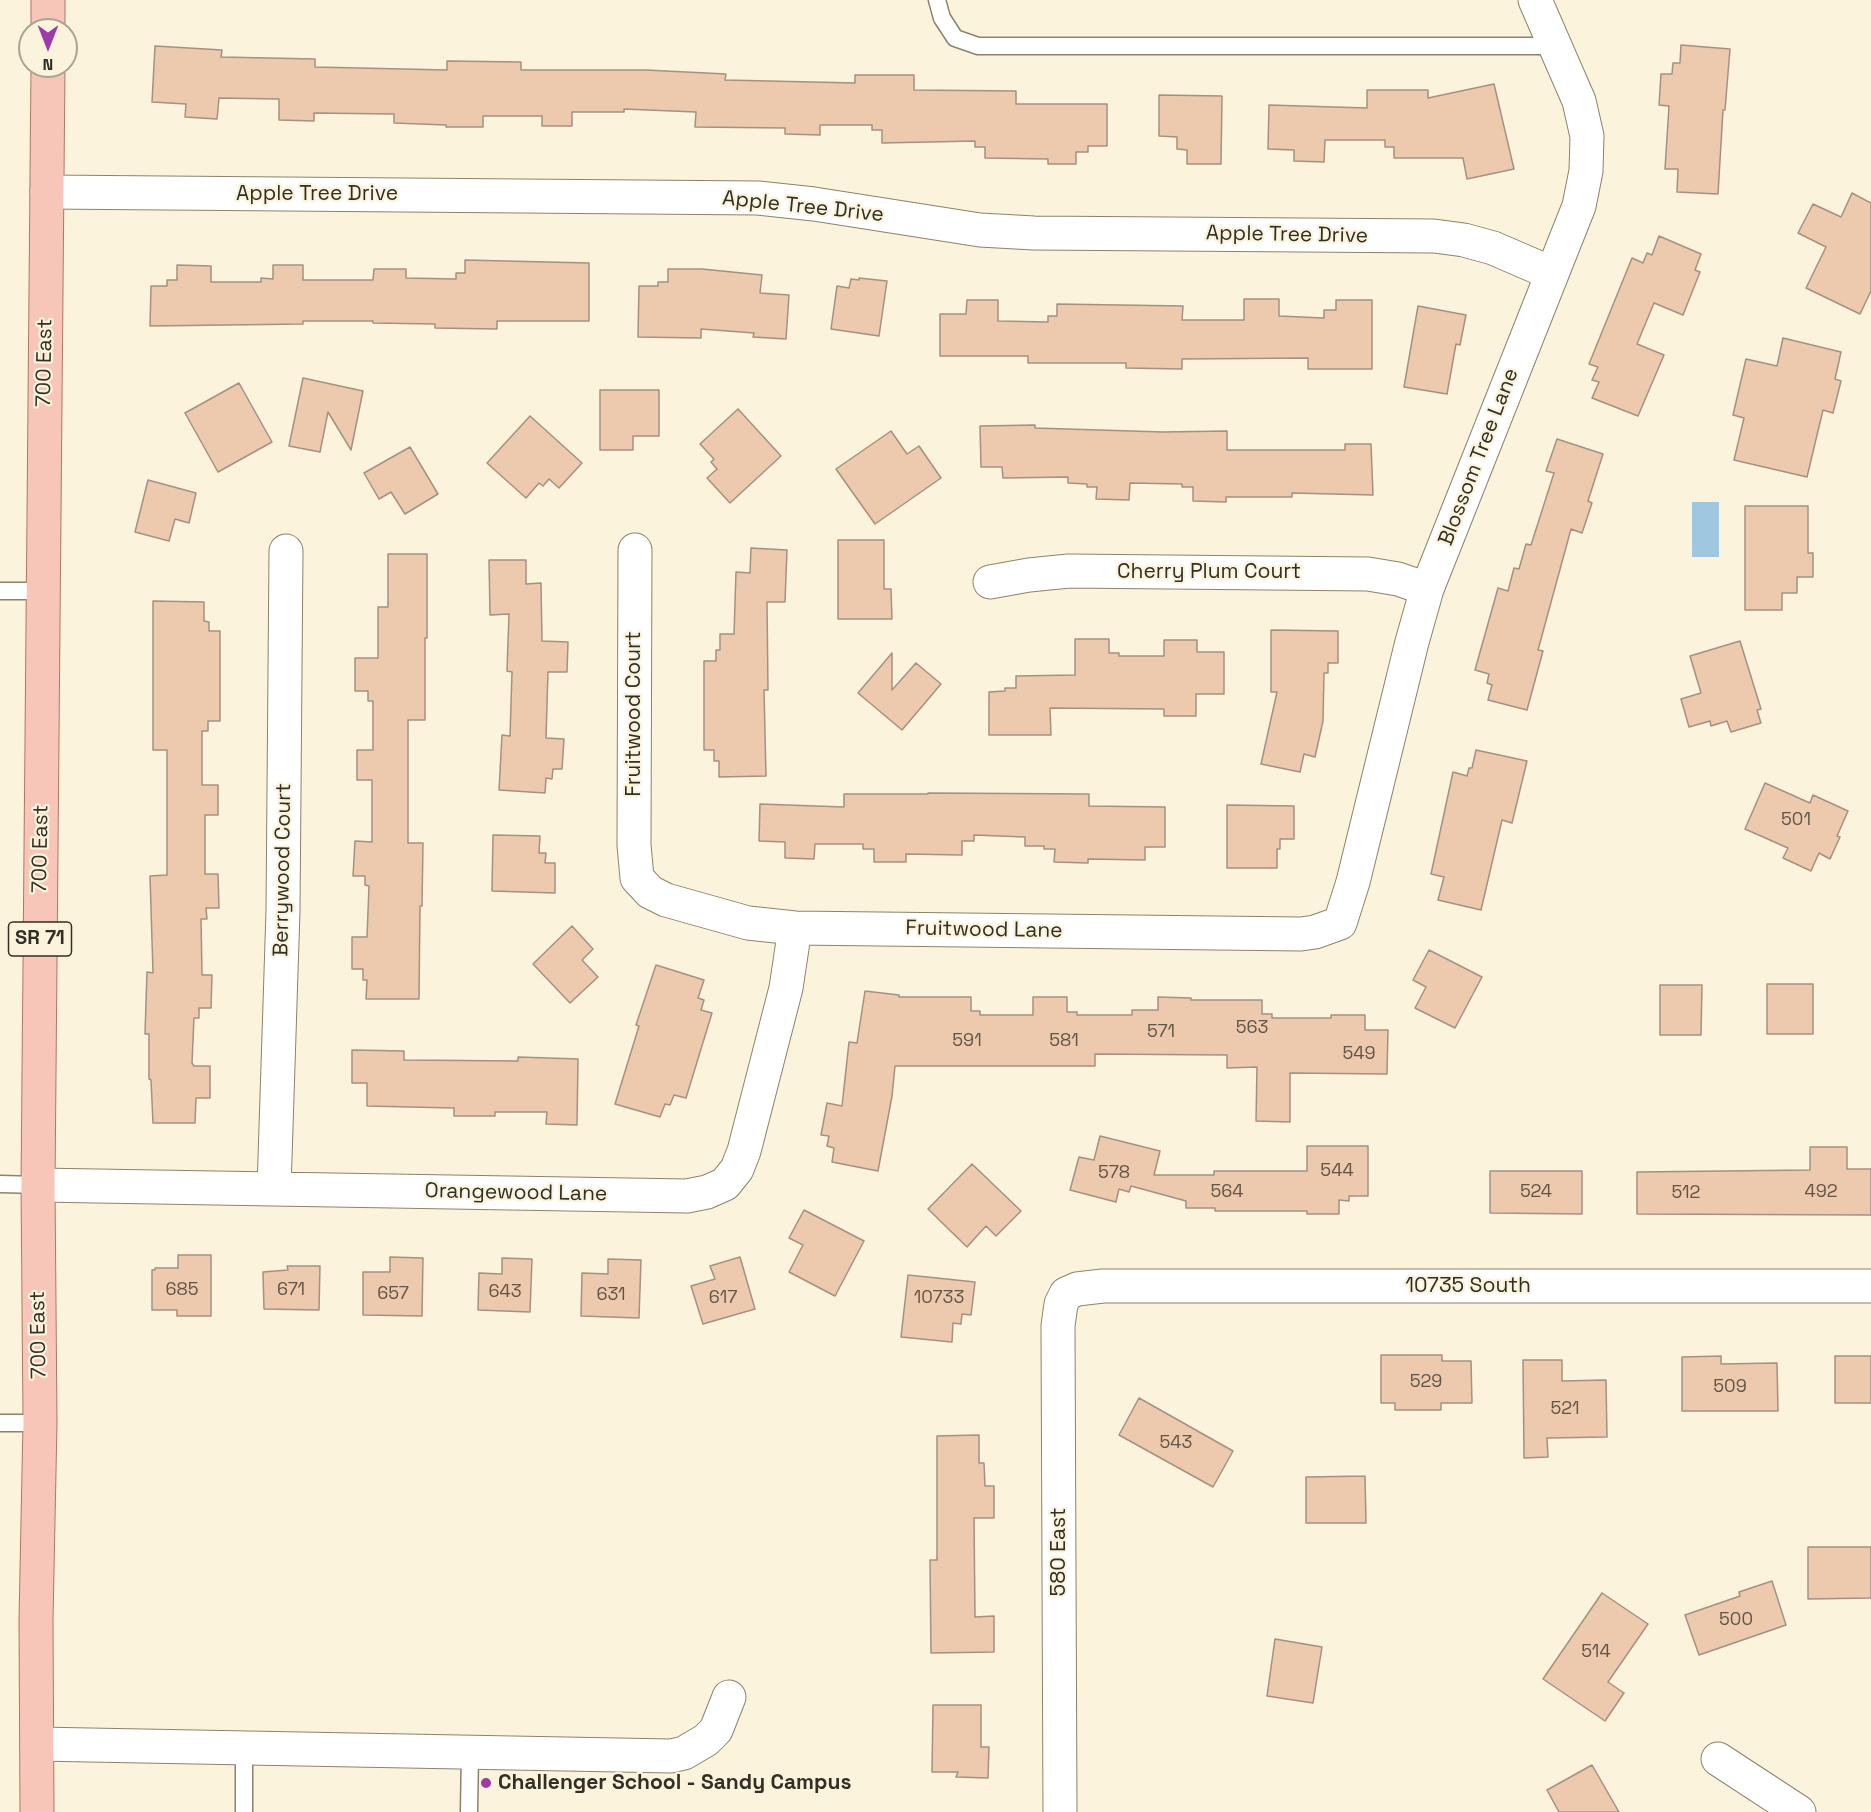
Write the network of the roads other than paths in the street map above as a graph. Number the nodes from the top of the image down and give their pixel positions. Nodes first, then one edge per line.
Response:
1 (48, 0) edge
2 (937, 0) edge
3 (1535, 0) edge
4 (48, 18) edge
5 (1555, 46) junction
6 (48, 78) edge
7 (47, 192) junction
8 (1551, 273) junction
9 (635, 550) dead end
10 (286, 551) dead end
11 (990, 582) dead end
12 (1427, 589) junction
13 (0, 591) edge
14 (43, 591) junction
15 (637, 878) joint
16 (1340, 922) joint
17 (795, 928) junction
18 (0, 1184) edge
19 (38, 1185) junction
20 (274, 1189) junction
21 (1871, 1286) edge
22 (1066, 1294) joint
23 (0, 1423) edge
24 (40, 1423) junction
25 (729, 1696) dead end
26 (37, 1744) junction
27 (244, 1748) junction
28 (470, 1752) junction
29 (1718, 1759) dead end
30 (37, 1812) edge
31 (244, 1812) edge
32 (469, 1812) edge
33 (1060, 1812) edge
34 (1800, 1812) edge

1 - 4 main road
2 - 5 lane
3 - 5 street, Blossom Tree Lane
5 - 8 street, Blossom Tree Lane
6 - 7 main road, 700 East / SR 71
7 - 8 street, Apple Tree Drive
7 - 14 main road, 700 East / SR 71
8 - 12 street, Blossom Tree Lane
9 - 15 street, Fruitwood Court
10 - 20 street, Berrywood Court
11 - 12 street, Cherry Plum Court
12 - 16 street, Blossom Tree Lane
13 - 14 lane
14 - 19 main road, 700 East / SR 71
15 - 17 street, Fruitwood Lane
16 - 17 street, Fruitwood Lane
17 - 20 street, Orangewood Lane
18 - 19 lane
19 - 20 street, Orangewood Lane
19 - 24 main road, 700 East / SR 71
21 - 22 street, 10735 South
22 - 33 street, 580 East
23 - 24 lane
24 - 26 main road, 700 East / SR 71
25 - 28 street
26 - 27 street
26 - 30 main road, 700 East / SR 71
27 - 28 street
27 - 31 lane
28 - 32 lane
29 - 34 street

